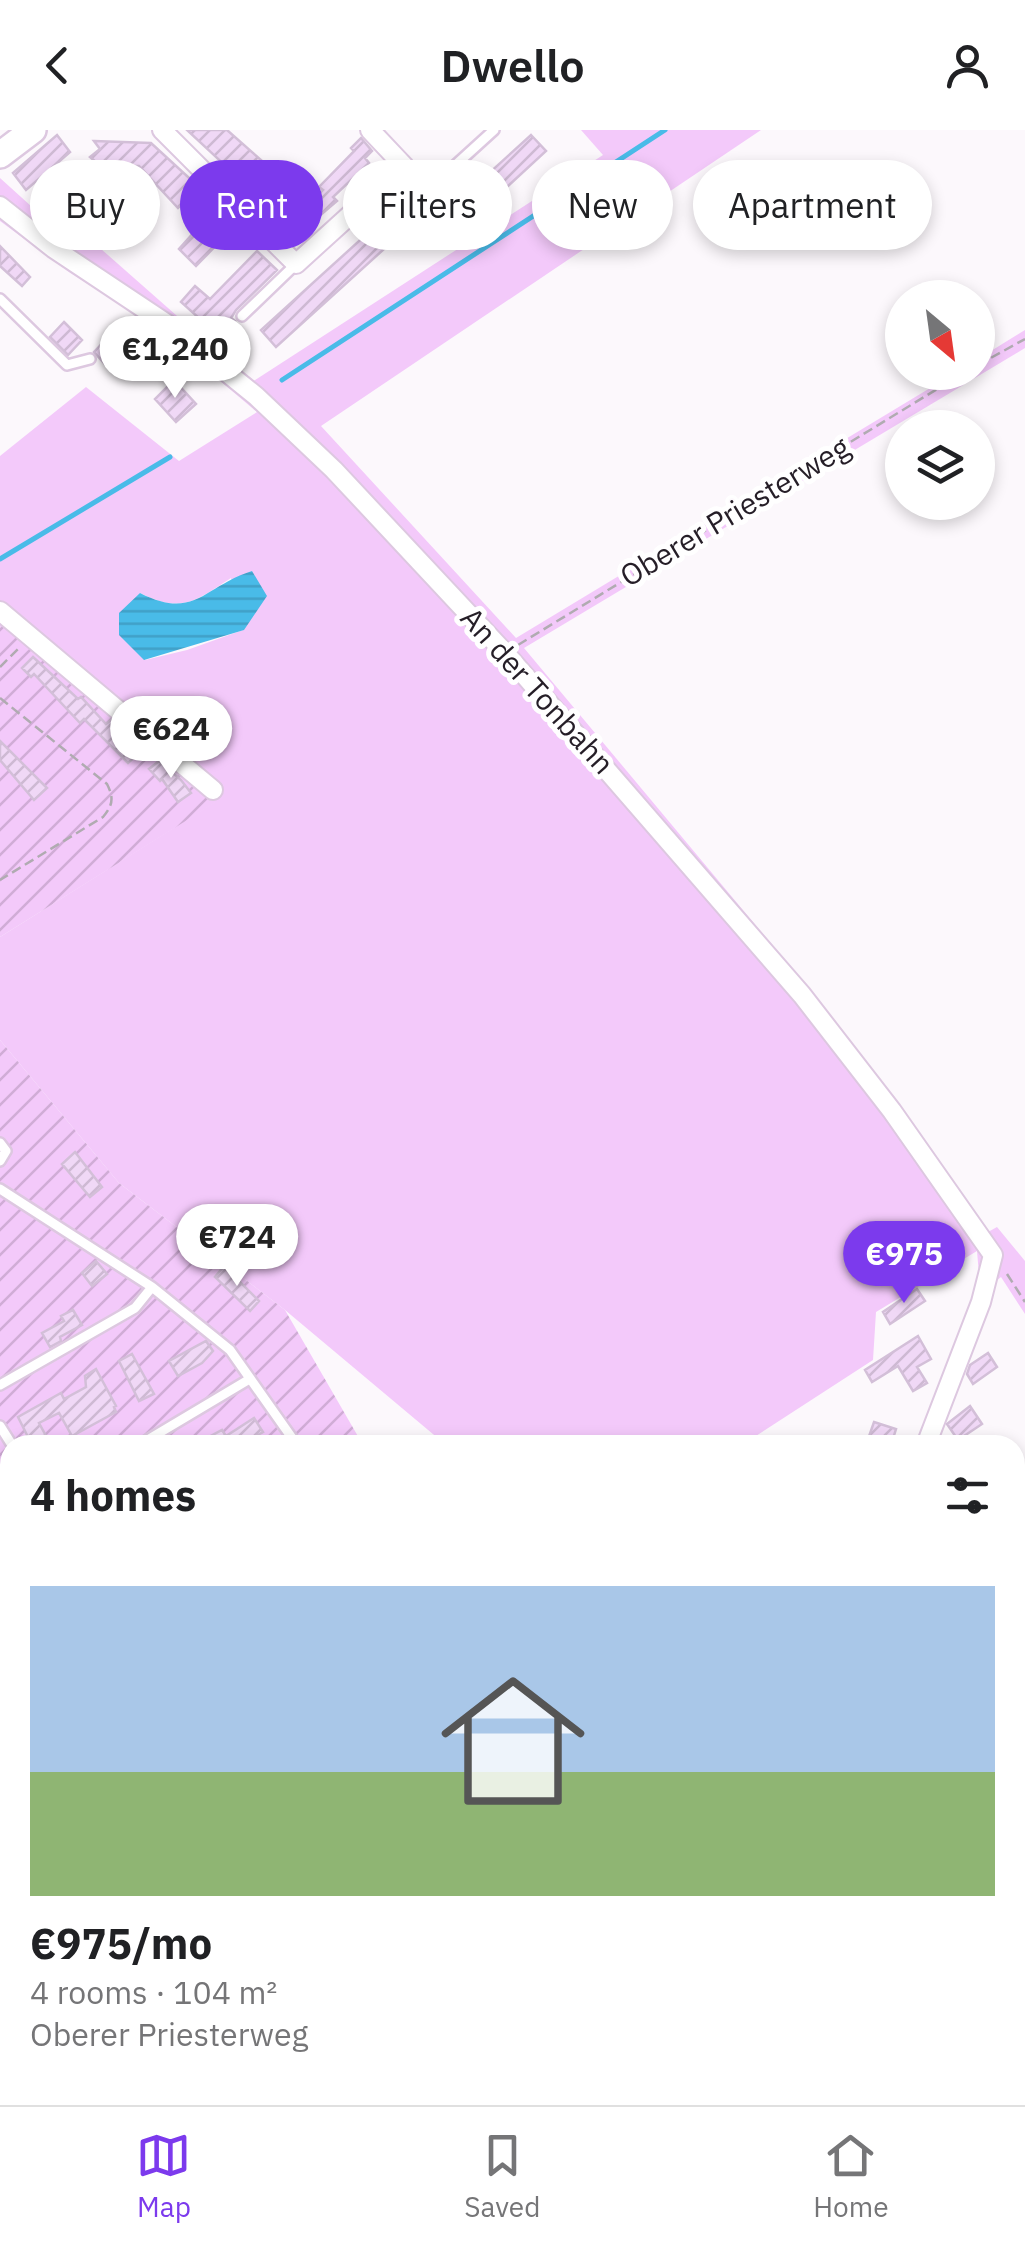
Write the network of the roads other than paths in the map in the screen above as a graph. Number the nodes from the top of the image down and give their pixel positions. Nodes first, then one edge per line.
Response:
1 (33, 130) edge
2 (162, 130) edge
3 (370, 130) edge
4 (494, 130) edge
5 (0, 155) edge
6 (398, 160) edge
7 (461, 160) edge
8 (0, 206) edge
9 (343, 221) edge
10 (296, 264) junction
11 (0, 299) edge
12 (242, 316) dead end
13 (90, 359) dead end
14 (0, 612) edge
15 (213, 790) dead end
16 (0, 1190) edge
17 (152, 1287) junction
18 (248, 1380) junction
19 (0, 1385) edge
20 (157, 1435) edge
21 (289, 1435) edge
22 (930, 1435) edge

1 - 5 street
2 - 10 street
3 - 6 street
4 - 7 lane
8 - 22 street, An der Tonbahn
9 - 10 street
10 - 12 lane
11 - 13 lane
14 - 15 street
16 - 17 lane
17 - 18 lane
17 - 19 lane
18 - 20 lane
18 - 21 lane

